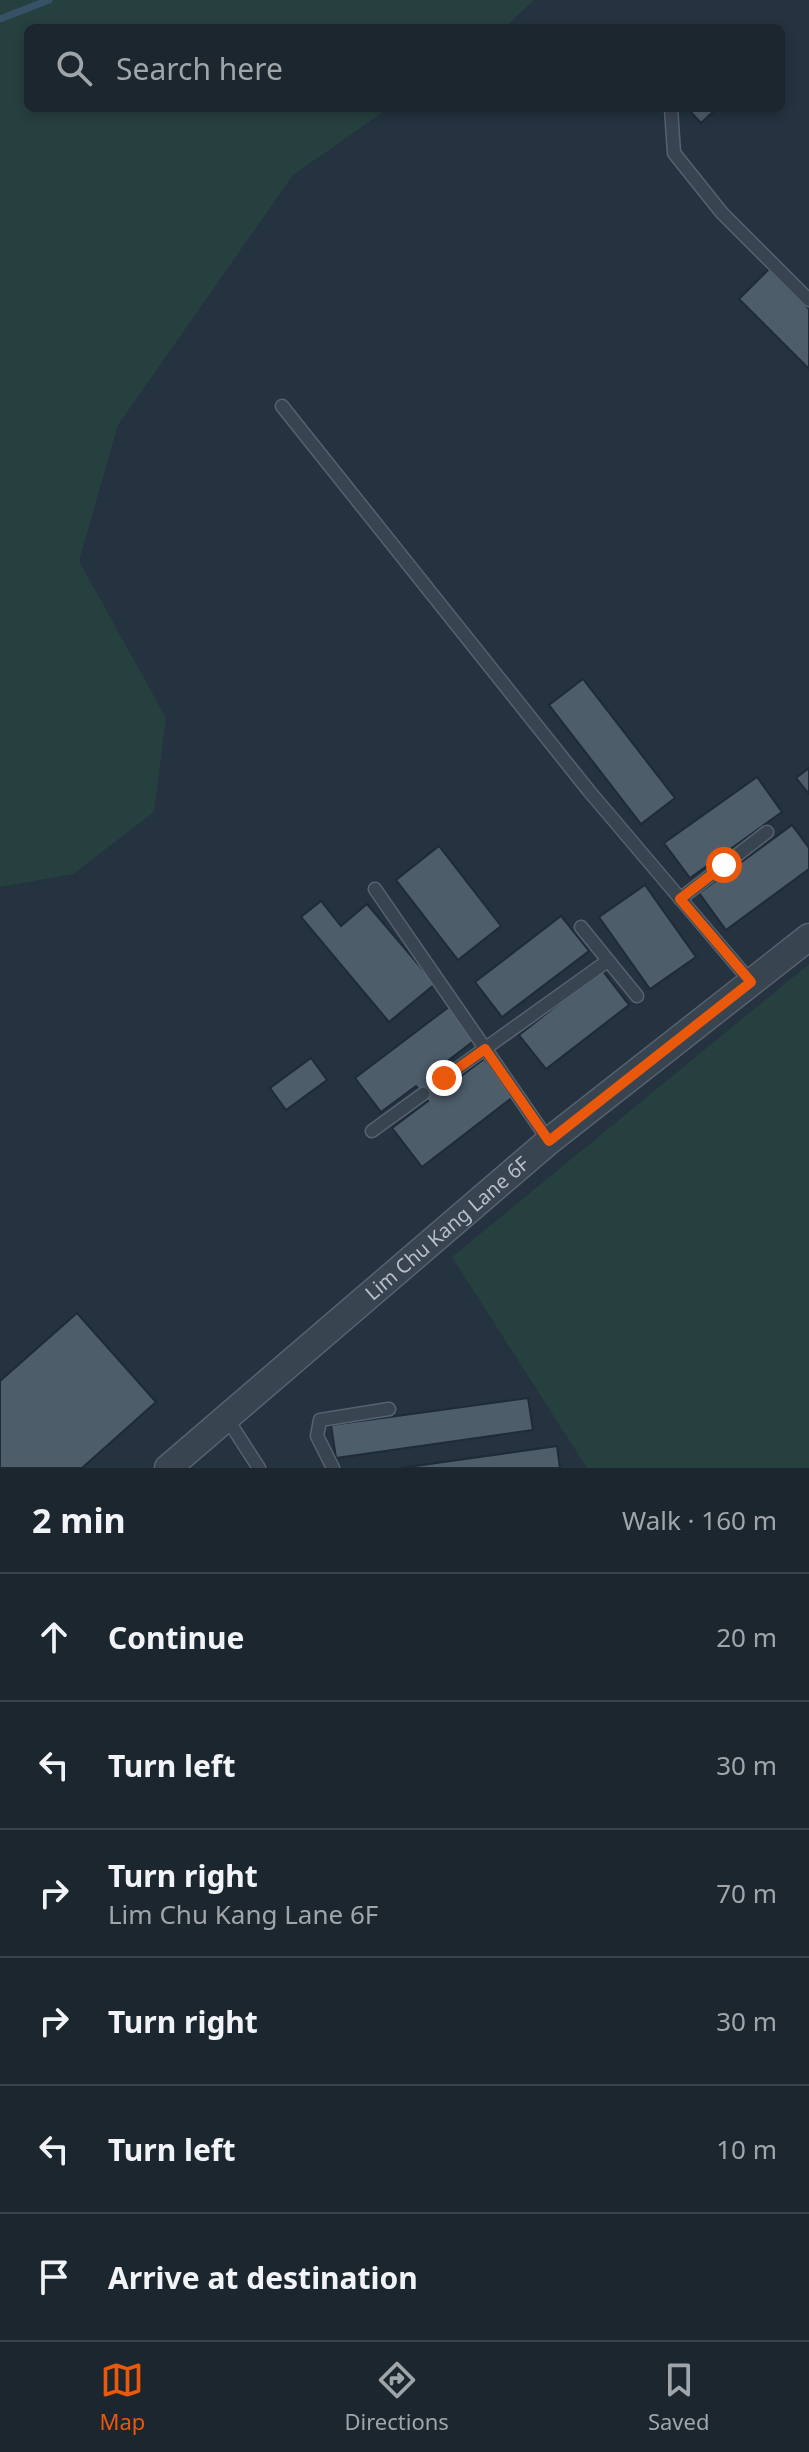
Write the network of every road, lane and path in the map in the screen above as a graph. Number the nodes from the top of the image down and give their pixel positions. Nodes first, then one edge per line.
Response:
1 (671, 112) edge
2 (809, 300) edge
3 (282, 406) dead end
4 (767, 832) dead end
5 (375, 889) dead end
6 (680, 899) junction
7 (581, 927) dead end
8 (809, 937) edge
9 (606, 962) junction
10 (751, 982) junction
11 (637, 996) dead end
12 (485, 1049) junction
13 (444, 1078) dead end
14 (423, 1094) dead end
15 (372, 1131) dead end
16 (549, 1141) junction
17 (389, 1409) dead end
18 (225, 1416) junction
19 (168, 1468) edge
20 (259, 1468) edge
21 (333, 1468) edge

1 - 2 lane
3 - 6 lane
4 - 6 lane
5 - 12 lane
6 - 10 lane
7 - 9 lane
8 - 10 street, Lim Chu Kang Lane 6F
9 - 11 lane
9 - 12 lane
10 - 16 street, Lim Chu Kang Lane 6F
12 - 13 lane
12 - 16 lane
14 - 15 lane
16 - 18 street, Lim Chu Kang Lane 6F
17 - 21 lane
18 - 19 street, Lim Chu Kang Lane 6F
18 - 20 lane

